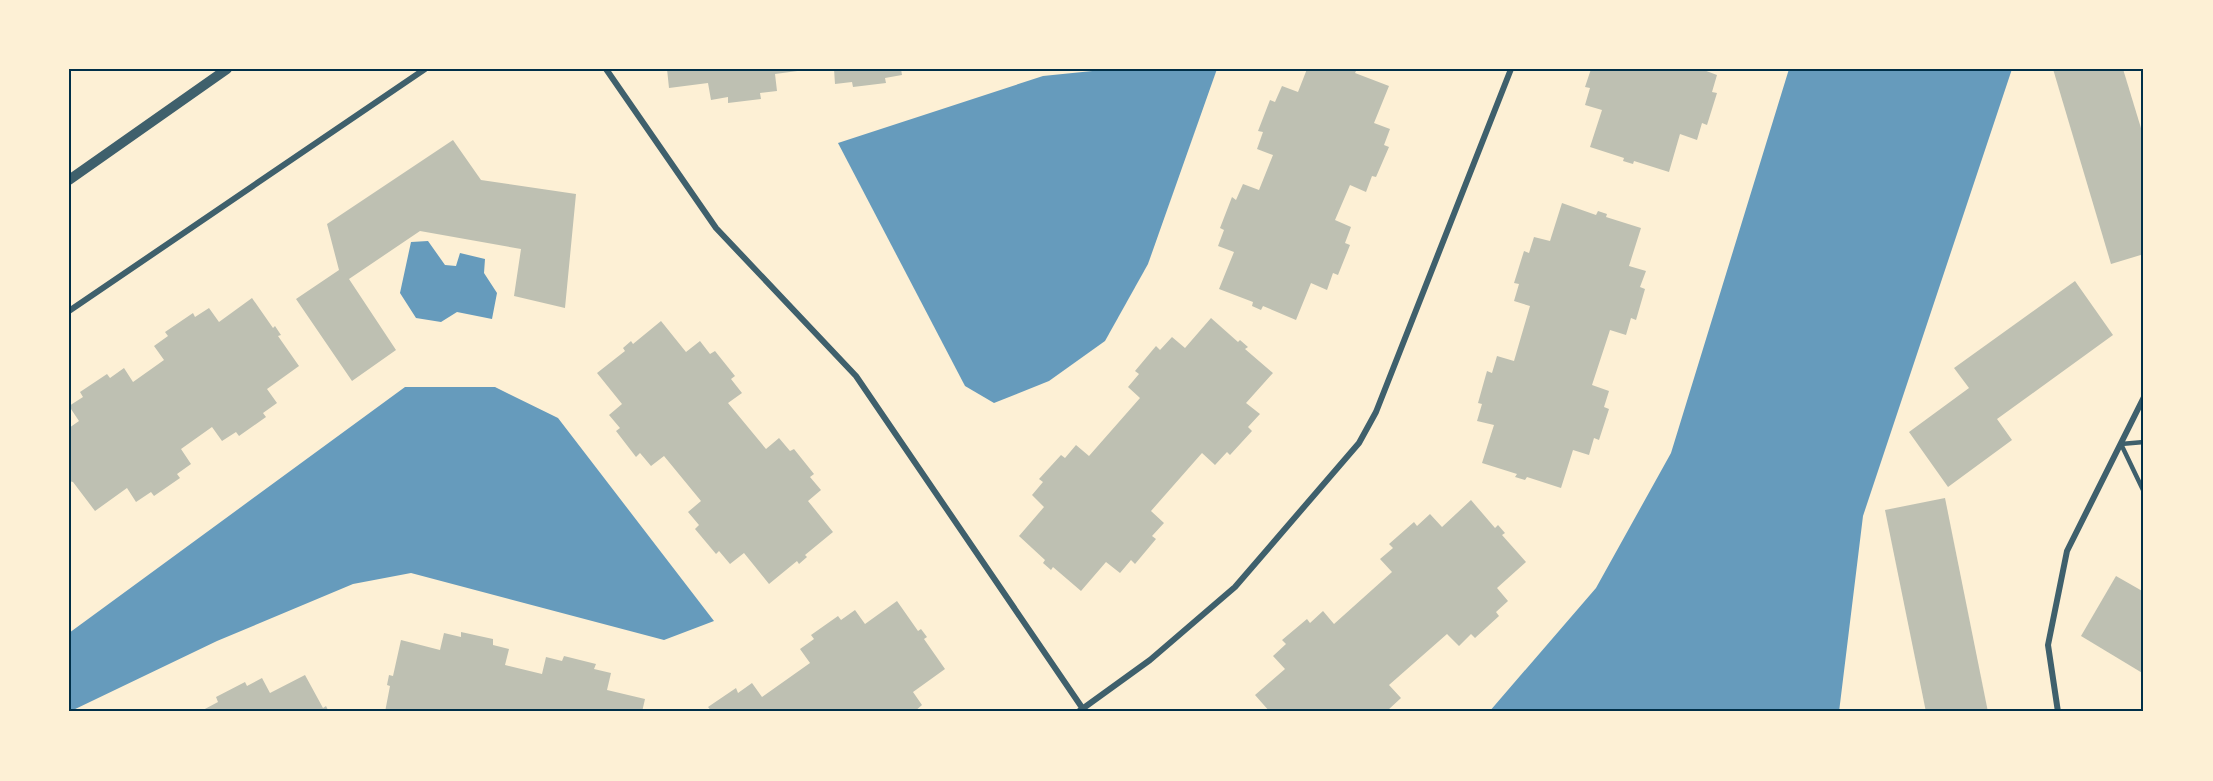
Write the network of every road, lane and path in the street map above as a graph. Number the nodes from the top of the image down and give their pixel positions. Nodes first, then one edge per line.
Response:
1 (227, 69) edge
2 (425, 69) edge
3 (606, 69) edge
4 (1512, 69) edge
5 (69, 180) edge
6 (69, 311) edge
7 (2144, 397) edge
8 (2144, 442) edge
9 (2121, 444) junction
10 (2144, 492) edge
11 (1081, 710) edge
12 (2058, 712) edge

1 - 5 street
2 - 6 street
3 - 11 street
4 - 11 street
7 - 9 street
8 - 9 lane
9 - 10 lane
9 - 12 street

